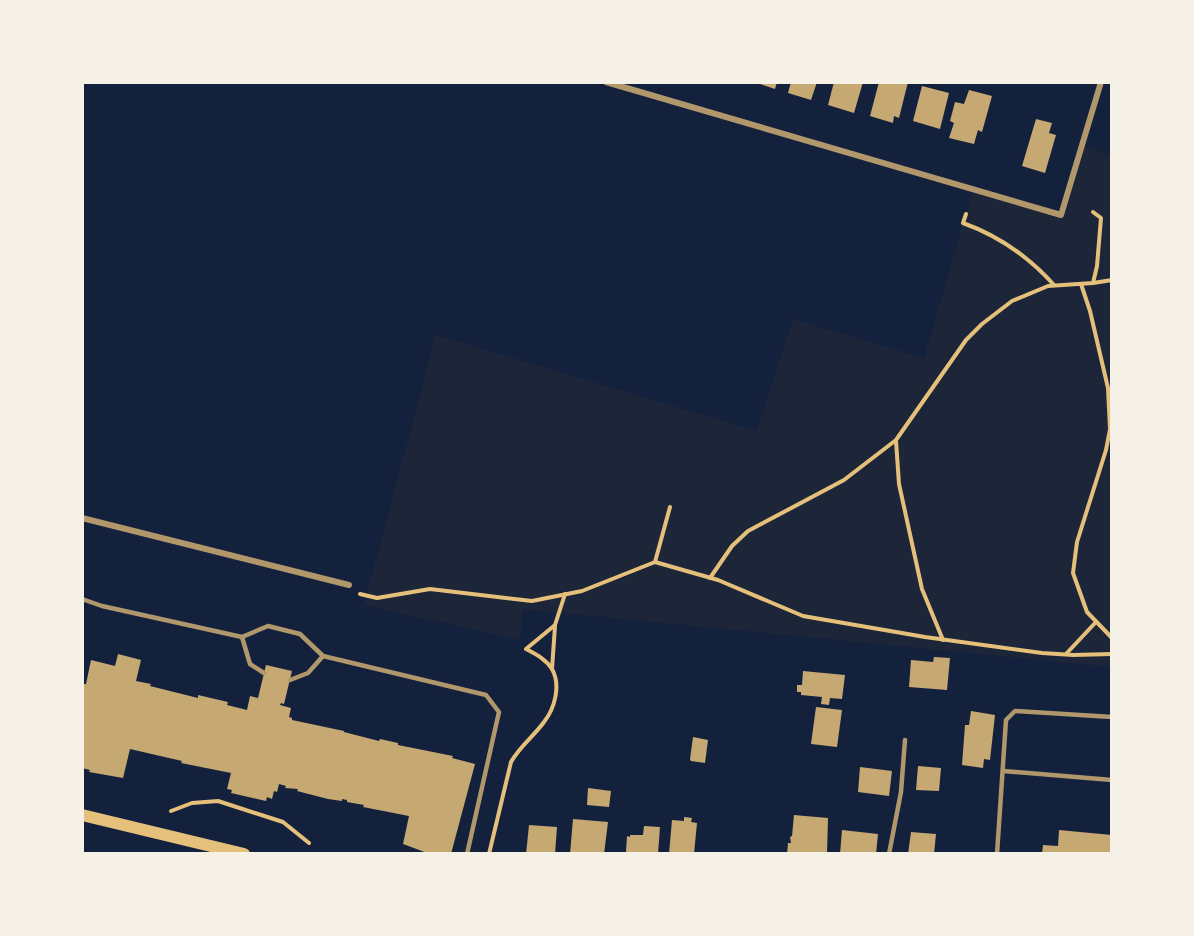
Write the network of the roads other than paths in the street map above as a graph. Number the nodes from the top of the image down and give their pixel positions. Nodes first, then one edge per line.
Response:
1 (606, 82) edge
2 (1101, 82) edge
3 (82, 518) edge
4 (349, 585) road end
5 (82, 599) edge
6 (242, 637) junction
7 (323, 656) junction
8 (264, 673) dead end
9 (290, 680) dead end
10 (1112, 717) edge
11 (905, 740) dead end
12 (1003, 771) junction
13 (1112, 780) edge
14 (82, 815) edge
15 (244, 854) edge
16 (467, 854) edge
17 (889, 854) edge
18 (997, 854) edge

1 - 2 street
3 - 4 street
5 - 6 lane
6 - 7 lane
6 - 8 lane
7 - 9 lane
7 - 16 lane
10 - 12 lane
11 - 17 lane
12 - 13 lane
12 - 18 lane
14 - 15 main road

